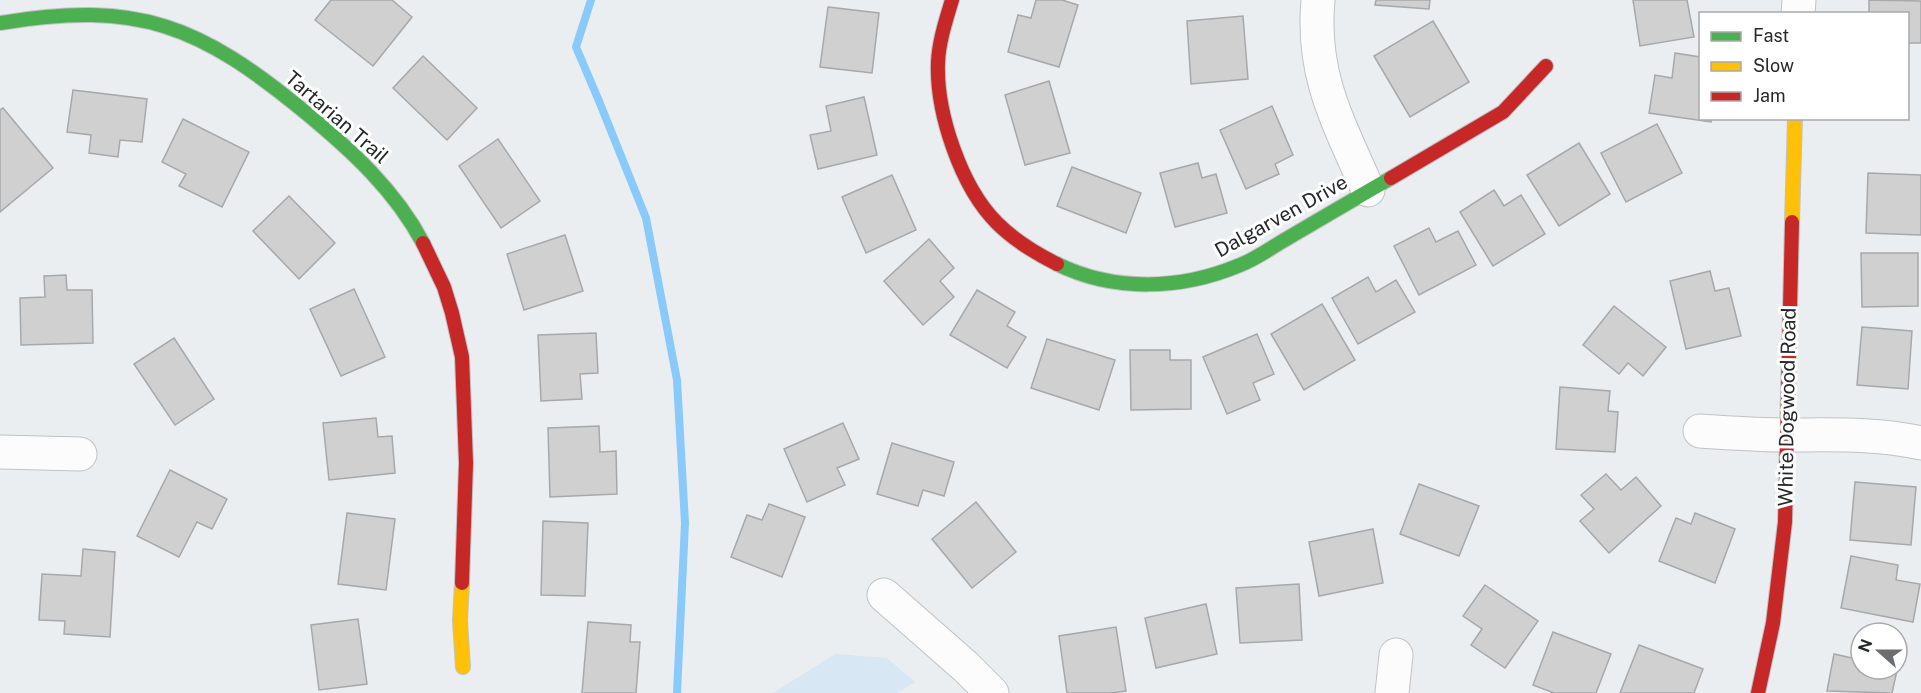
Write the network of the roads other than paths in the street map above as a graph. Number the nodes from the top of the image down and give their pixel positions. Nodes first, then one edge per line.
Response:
1 (952, 0) edge
2 (1318, 0) edge
3 (83, 2) edge
4 (0, 23) edge
5 (1546, 66) dead end
6 (1795, 120) edge
7 (1368, 190) junction
8 (1700, 432) dead end
9 (1786, 435) junction
10 (1921, 443) edge
11 (0, 452) edge
12 (80, 454) dead end
13 (884, 595) dead end
14 (1396, 656) dead end
15 (462, 667) dead end
16 (992, 693) edge
17 (1392, 693) edge
18 (1758, 693) edge

1 - 7 street, Dalgarven Drive
2 - 7 street
3 - 4 street, Tartarian Trail
3 - 15 street, Tartarian Trail
5 - 7 street, Dalgarven Drive
6 - 9 street, White Dogwood Road
8 - 9 street
9 - 10 street
9 - 18 street, White Dogwood Road
11 - 12 street
13 - 16 street
14 - 17 street

